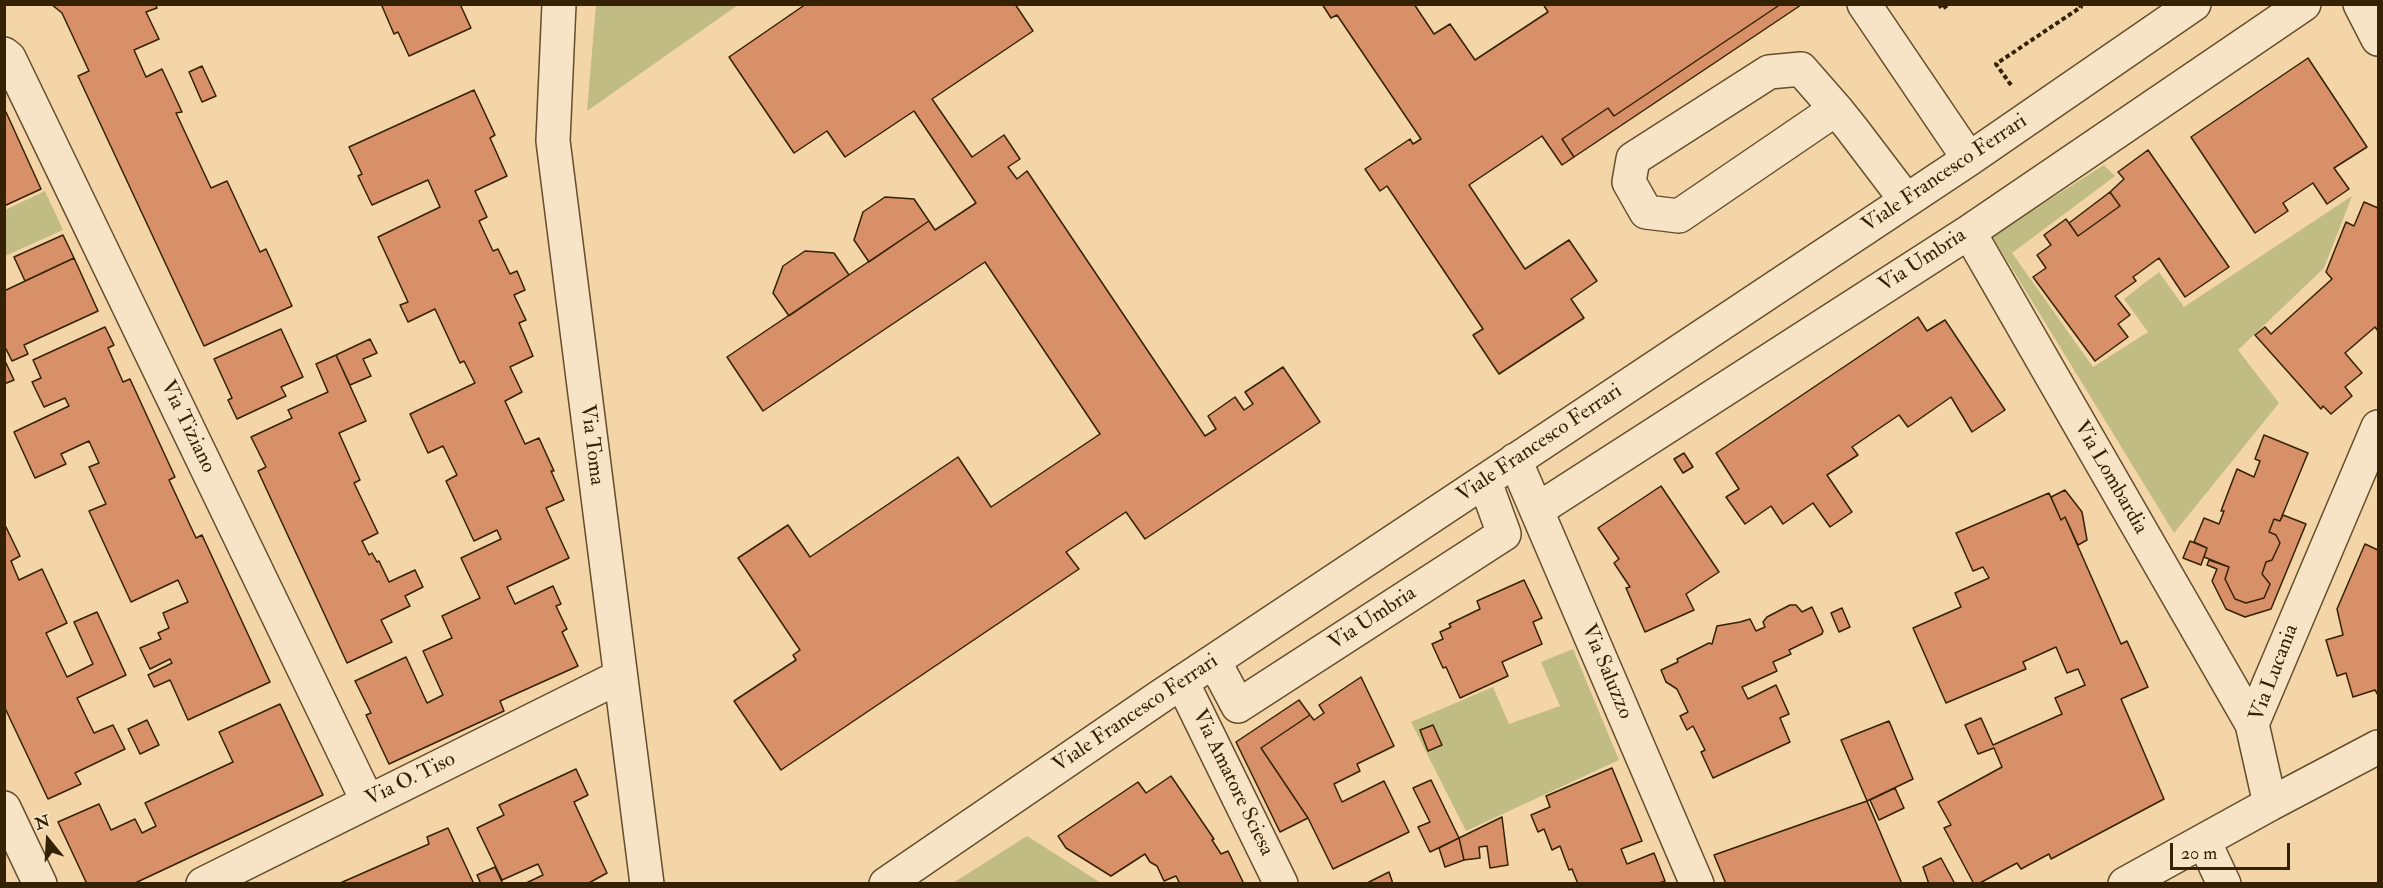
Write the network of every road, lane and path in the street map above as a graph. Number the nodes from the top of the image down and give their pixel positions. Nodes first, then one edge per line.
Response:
1 (559, 4) edge
2 (1864, 4) edge
3 (1939, 4) edge
4 (1949, 4) edge
5 (2079, 4) edge
6 (2194, 4) edge
7 (2304, 4) edge
8 (2360, 4) edge
9 (2379, 39) edge
10 (4, 54) edge
11 (2004, 93) dead end
12 (1836, 110) junction
13 (1969, 159) junction
14 (1906, 200) junction
15 (1969, 232) junction
16 (2379, 427) edge
17 (1515, 460) junction
18 (1485, 482) junction
19 (1537, 510) junction
20 (1215, 661) junction
21 (619, 676) junction
22 (1182, 682) junction
23 (2252, 724) junction
24 (2379, 747) edge
25 (368, 802) junction
26 (2270, 804) junction
27 (4, 808) edge
28 (2204, 841) junction
29 (40, 884) edge
30 (203, 884) edge
31 (647, 884) edge
32 (886, 884) edge
33 (1281, 884) edge
34 (1697, 884) edge
35 (2125, 884) edge
36 (2224, 884) edge

1 - 21 street, Via Toma
2 - 13 street
3 - 4 path
5 - 11 path
6 - 13 street, Viale Francesco Ferrari
7 - 15 street, Via Umbria
8 - 9 street
10 - 25 street, Via Tiziano
12 - 12 street
12 - 14 street
13 - 14 street, Viale Francesco Ferrari
14 - 17 street, Viale Francesco Ferrari
15 - 19 street, Via Umbria
15 - 23 street, Via Lombardia
16 - 23 street, Via Lucania
17 - 18 street, Viale Francesco Ferrari
17 - 19 street, Via Saluzzo
18 - 20 street, Viale Francesco Ferrari
18 - 20 street, Via Umbria
19 - 34 street, Via Saluzzo
20 - 22 street, Viale Francesco Ferrari
21 - 25 street, Via O. Tiso
21 - 31 street, Via Toma
22 - 32 street, Viale Francesco Ferrari
22 - 33 street, Via Amatore Sciesa
23 - 26 street, Via Lucania
24 - 26 street
25 - 30 street, Via O. Tiso
26 - 28 street
27 - 29 street
28 - 35 street
28 - 36 street

